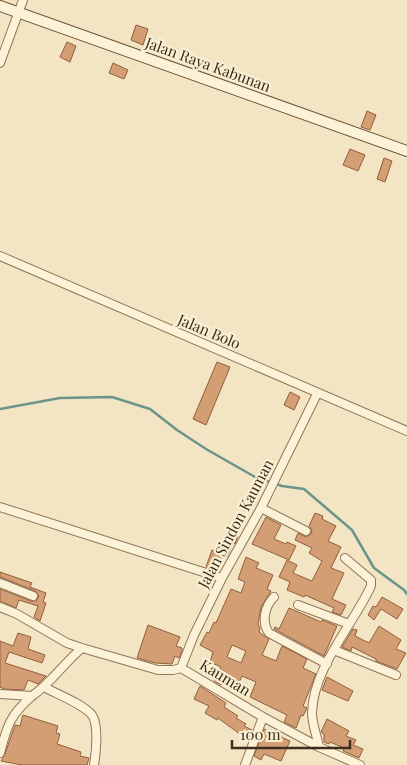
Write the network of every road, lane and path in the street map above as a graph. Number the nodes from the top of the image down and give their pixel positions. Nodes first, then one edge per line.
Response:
1 (23, 0) edge
2 (0, 6) edge
3 (18, 12) junction
4 (0, 63) edge
5 (407, 151) edge
6 (0, 256) edge
7 (317, 394) junction
8 (407, 431) edge
9 (0, 507) edge
10 (261, 508) junction
11 (306, 531) dead end
12 (345, 558) dead end
13 (222, 578) junction
14 (0, 583) edge
15 (33, 596) dead end
16 (274, 598) dead end
17 (298, 605) dead end
18 (0, 607) edge
19 (349, 624) junction
20 (67, 643) junction
21 (82, 648) junction
22 (334, 650) junction
23 (67, 661) junction
24 (327, 664) junction
25 (181, 668) junction
26 (396, 675) dead end
27 (44, 688) junction
28 (0, 694) edge
29 (32, 696) junction
30 (263, 717) junction
31 (319, 747) junction
32 (0, 753) edge
33 (94, 765) edge
34 (245, 765) edge
35 (360, 765) edge

1 - 3 street
2 - 3 street, Jalan Raya Kabunan
3 - 4 street
3 - 5 street, Jalan Raya Kabunan
6 - 7 street, Jalan Bolo
7 - 8 street, Jalan Bolo
7 - 10 street, Jalan Sindon Kauman
9 - 13 street
10 - 11 street
10 - 13 street, Jalan Sindon Kauman
12 - 19 street
13 - 25 street, Jalan Sindon Kauman
14 - 15 street
16 - 24 street
17 - 19 street
18 - 20 street, Kauman
19 - 22 street
20 - 21 street, Kauman
20 - 23 street
21 - 23 street
21 - 25 street, Kauman
22 - 24 street
22 - 26 street
23 - 27 street
24 - 31 street
25 - 30 street, Kauman
27 - 29 street
27 - 33 street
28 - 29 street
29 - 32 street
30 - 31 street, Kauman
30 - 34 street
31 - 35 street, Kauman

